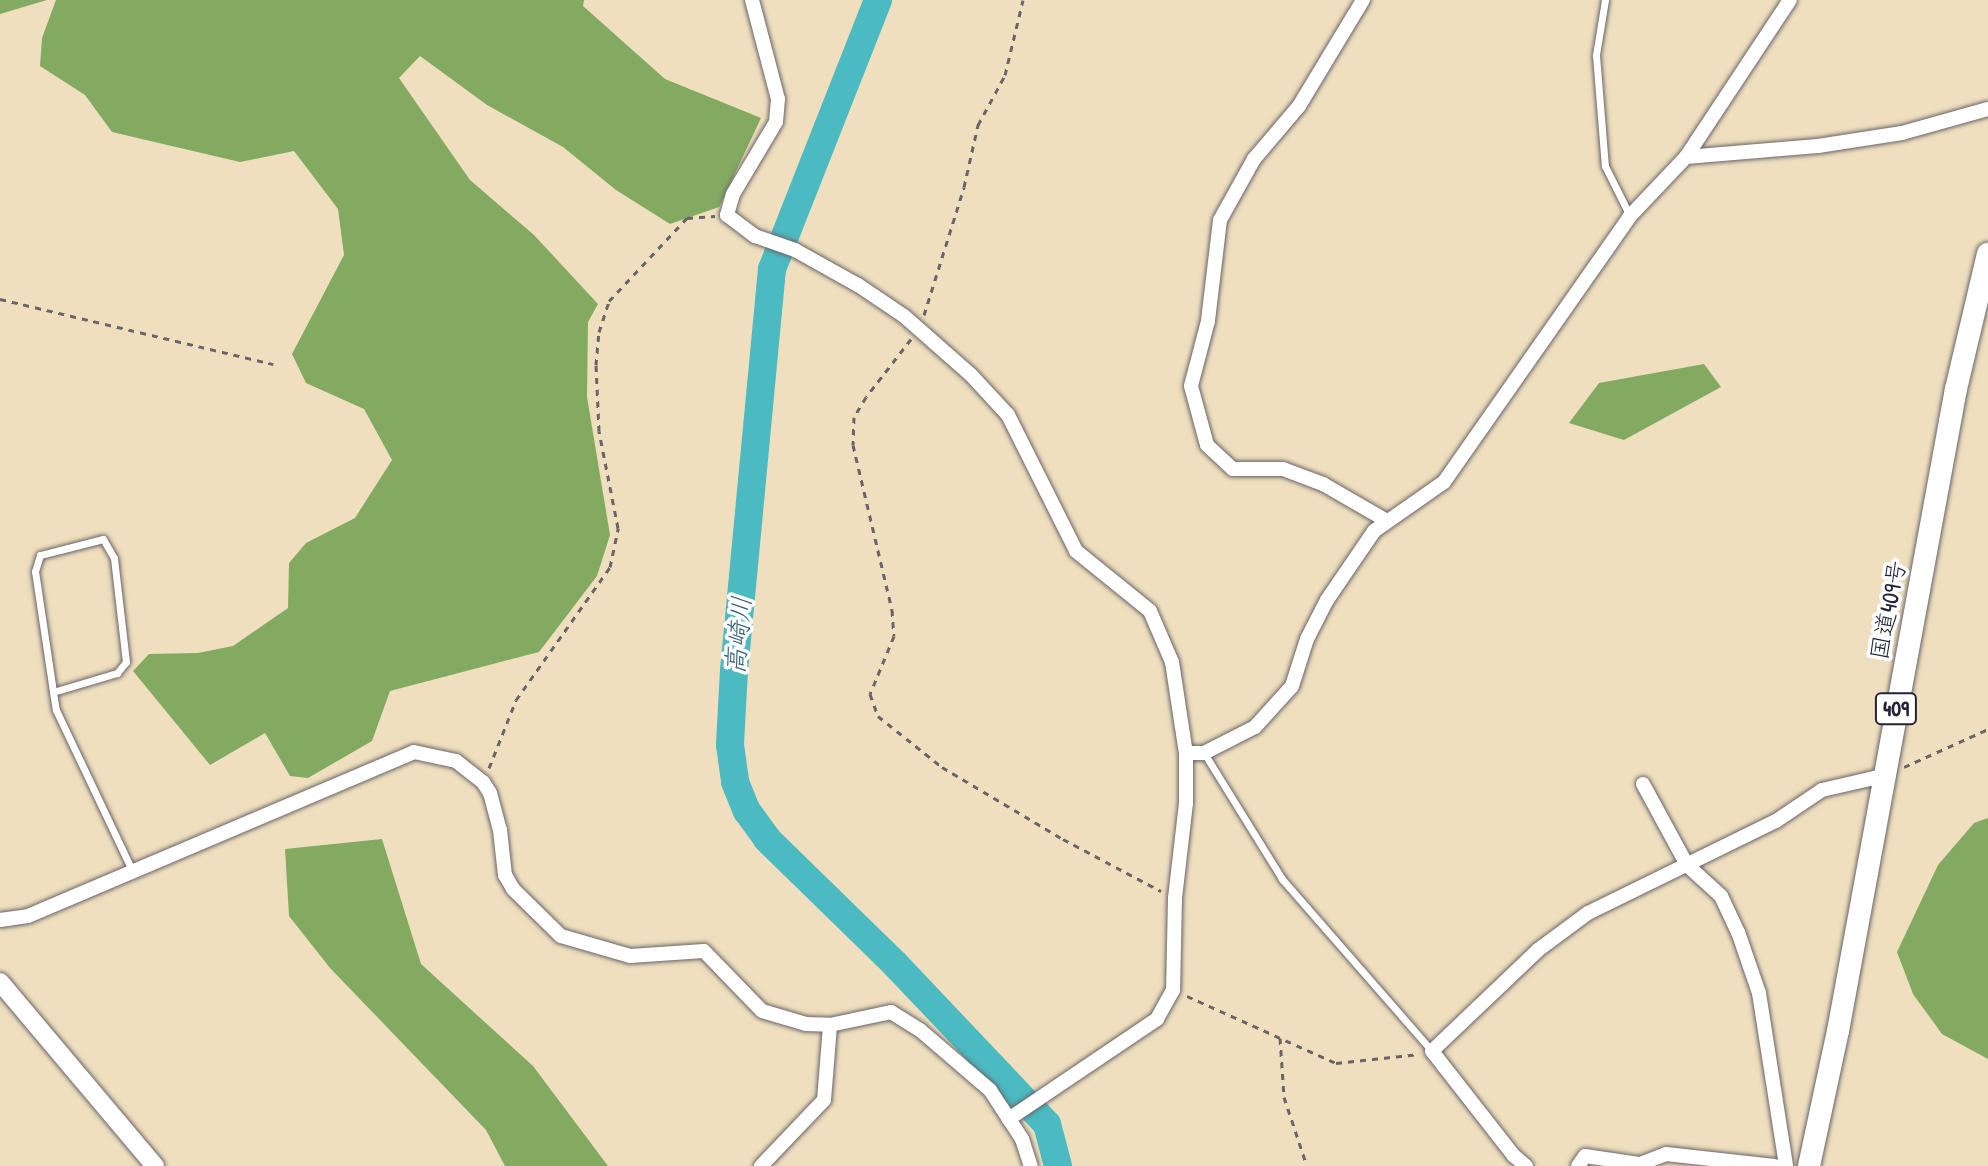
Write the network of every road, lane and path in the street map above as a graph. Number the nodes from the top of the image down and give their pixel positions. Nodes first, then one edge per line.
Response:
1 (752, 0) edge
2 (1023, 0) edge
3 (1363, 0) edge
4 (1605, 0) edge
5 (1790, 0) edge
6 (1988, 109) edge
7 (1686, 157) junction
8 (727, 215) junction
9 (1630, 216) junction
10 (1988, 254) edge
11 (0, 299) edge
12 (919, 330) junction
13 (273, 364) dead end
14 (1387, 521) junction
15 (53, 692) junction
16 (1988, 729) edge
17 (1186, 753) junction
18 (1204, 753) junction
19 (1883, 776) junction
20 (483, 782) junction
21 (1643, 784) dead end
22 (1687, 865) junction
23 (132, 870) junction
24 (1175, 898) junction
25 (0, 920) edge
26 (0, 982) edge
27 (1173, 990) junction
28 (830, 1025) junction
29 (1280, 1037) junction
30 (1432, 1051) junction
31 (1009, 1119) junction
32 (155, 1166) edge
33 (761, 1166) edge
34 (1031, 1166) edge
35 (1307, 1166) edge
36 (1526, 1166) edge
37 (1578, 1166) edge
38 (1774, 1166) edge
39 (1786, 1166) edge
40 (1809, 1166) edge

1 - 8 street
2 - 12 path
3 - 14 street
4 - 9 lane
5 - 7 street
6 - 7 street
7 - 9 street
8 - 12 street
8 - 20 path
9 - 14 street
10 - 19 highway, 国道409号 / 409
11 - 13 path
12 - 17 street
12 - 24 path
14 - 18 street
15 - 15 lane
15 - 23 lane
16 - 19 path
17 - 18 street
17 - 24 street
18 - 30 lane
19 - 22 street
19 - 40 highway, 国道409号 / 409
20 - 23 street
20 - 28 street
21 - 22 street
22 - 30 street
22 - 39 street
23 - 25 street
24 - 27 street
26 - 32 street
27 - 29 path
27 - 31 street
28 - 31 street
28 - 33 street
29 - 30 path
29 - 35 path
30 - 36 street
31 - 34 street
37 - 38 street

